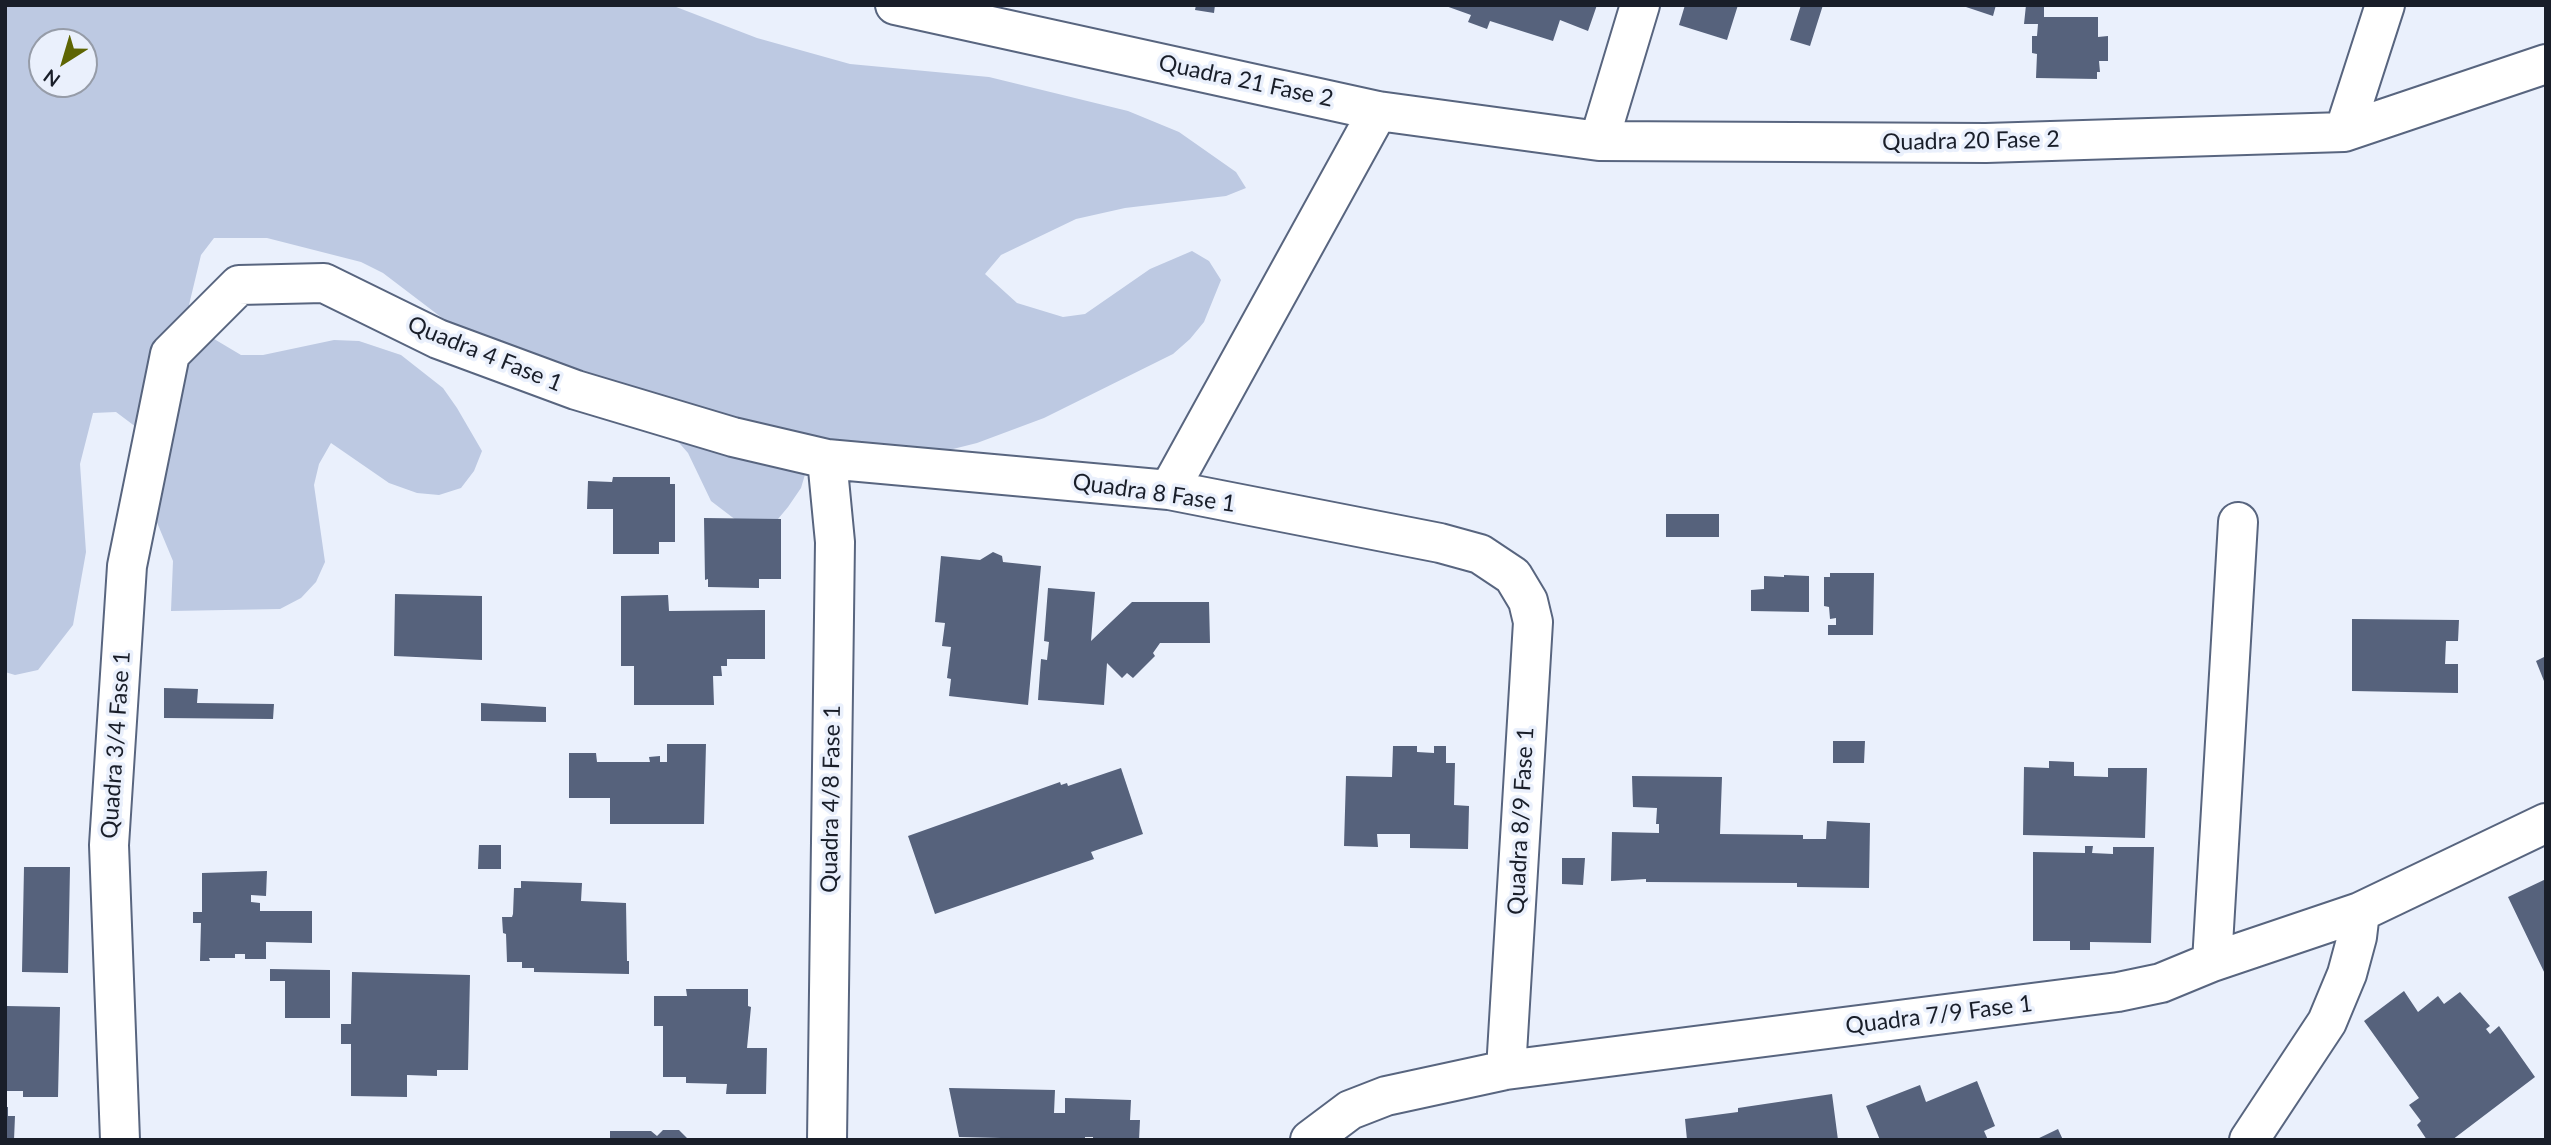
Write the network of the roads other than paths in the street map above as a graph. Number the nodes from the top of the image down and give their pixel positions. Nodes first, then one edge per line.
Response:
1 (895, 5) edge
2 (1640, 5) edge
3 (2385, 5) edge
4 (2546, 64) edge
5 (1378, 111) junction
6 (2344, 132) junction
7 (1599, 141) junction
8 (170, 354) joint
9 (827, 459) junction
10 (1169, 490) junction
11 (2238, 522) dead end
12 (1513, 576) joint
13 (2546, 823) edge
14 (2360, 912) junction
15 (2212, 962) junction
16 (1506, 1070) junction
17 (120, 1140) edge
18 (827, 1140) edge
19 (1310, 1140) edge
20 (2249, 1140) edge

1 - 5 street, Quadra 21 Fase 2
2 - 7 street
3 - 6 street
4 - 6 street, Quadra 20 Fase 2
5 - 7 street, Quadra 21 Fase 2
5 - 10 street
6 - 7 street, Quadra 20 Fase 2
8 - 9 street, Quadra 4 Fase 1
8 - 17 street, Quadra 3/4 Fase 1
9 - 10 street, Quadra 8 Fase 1
9 - 18 street, Quadra 4/8 Fase 1
10 - 12 street, Quadra 8 Fase 1
11 - 15 street
12 - 16 street, Quadra 8/9 Fase 1
13 - 14 street, Quadra 7/9 Fase 1
14 - 15 street, Quadra 7/9 Fase 1
14 - 20 street
15 - 16 street, Quadra 7/9 Fase 1
16 - 19 street, Quadra 7/9 Fase 1

